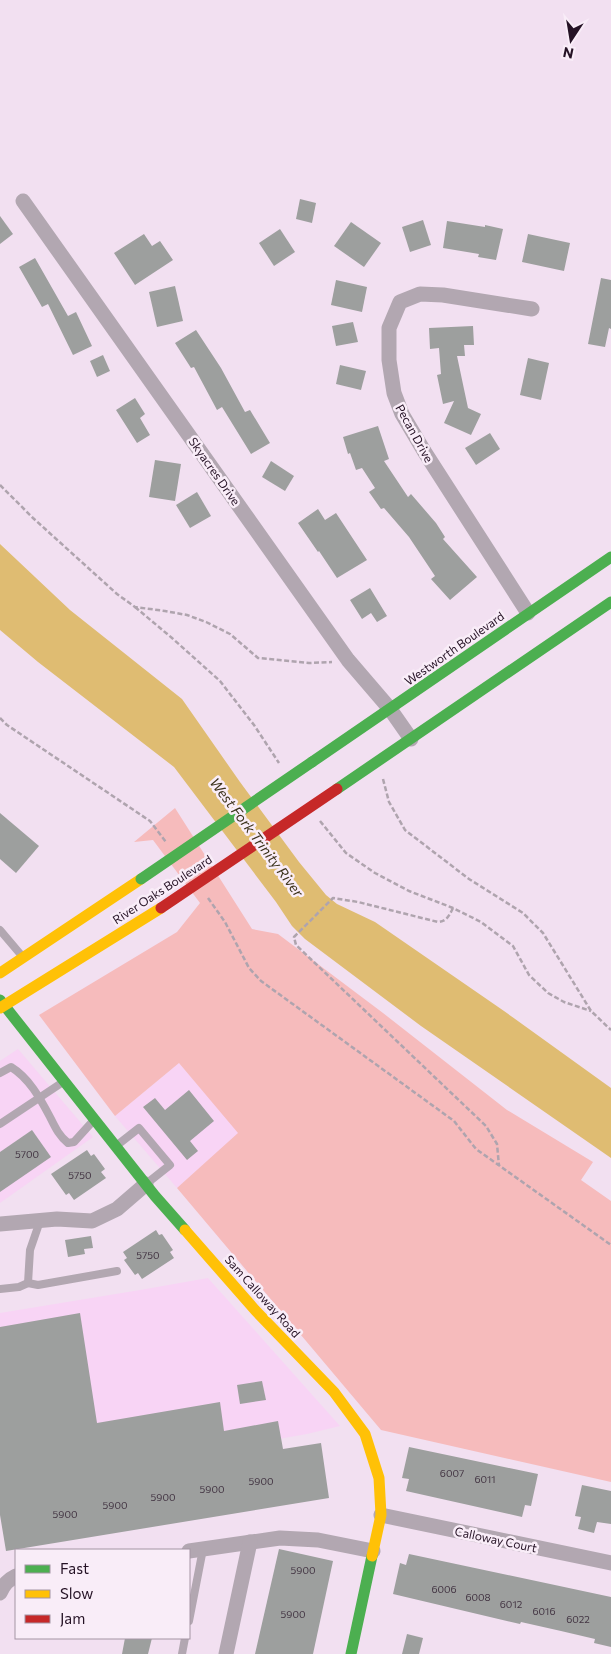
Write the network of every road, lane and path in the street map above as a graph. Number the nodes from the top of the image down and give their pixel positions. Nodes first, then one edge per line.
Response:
1 (23, 201) dead end
2 (532, 309) dead end
3 (0, 485) edge
4 (611, 557) edge
5 (611, 602) edge
6 (135, 607) junction
7 (528, 613) junction
8 (348, 660) junction
9 (390, 709) junction
10 (0, 718) edge
11 (411, 739) junction
12 (312, 762) joint
13 (377, 762) junction
14 (281, 766) dead end
15 (318, 818) dead end
16 (168, 844) dead end
17 (208, 898) dead end
18 (453, 908) junction
19 (0, 930) edge
20 (24, 958) junction
21 (0, 973) edge
22 (1, 1005) edge
23 (591, 1011) junction
24 (611, 1030) edge
25 (0, 1073) edge
26 (64, 1081) junction
27 (40, 1098) junction
28 (95, 1119) junction
29 (1, 1122) edge
30 (115, 1146) junction
31 (499, 1166) junction
32 (146, 1184) junction
33 (40, 1221) junction
34 (0, 1224) edge
35 (611, 1245) edge
36 (117, 1271) dead end
37 (28, 1283) junction
38 (0, 1289) edge
39 (381, 1515) junction
40 (250, 1542) junction
41 (196, 1550) edge
42 (373, 1551) junction
43 (611, 1563) edge
44 (15, 1577) edge
45 (0, 1593) edge
46 (190, 1611) edge
47 (185, 1639) edge
48 (182, 1654) edge
49 (226, 1654) edge
50 (351, 1654) edge

1 - 8 street, Skyacres Drive
2 - 7 street, Pecan Drive
3 - 6 path
4 - 7 main road, Westworth Boulevard
5 - 11 main road
6 - 8 path
6 - 14 path
7 - 9 main road, Westworth Boulevard
8 - 9 street, Skyacres Drive
9 - 11 street, Skyacres Drive
9 - 12 main road, Westworth Boulevard
10 - 16 path
11 - 13 main road
12 - 20 main road, River Oaks Boulevard, bridge
13 - 22 main road, River Oaks Boulevard, bridge
13 - 23 path
15 - 18 path
17 - 31 path
18 - 23 path
18 - 31 path
19 - 20 lane
20 - 21 main road, River Oaks Boulevard
22 - 26 main road, Sam Calloway Road
23 - 24 path
25 - 27 lane
26 - 27 lane
26 - 28 main road, Sam Calloway Road
27 - 28 lane
27 - 29 lane
28 - 30 main road, Sam Calloway Road
30 - 32 main road, Sam Calloway Road
30 - 32 lane
31 - 35 path
32 - 33 street
32 - 39 main road, Sam Calloway Road
33 - 34 street
33 - 37 lane
36 - 37 lane
37 - 38 lane
39 - 42 main road, Sam Calloway Road
39 - 43 street, Calloway Court
40 - 41 street
40 - 42 street
40 - 49 street
41 - 46 lane
42 - 50 main road, Sam Calloway Road
44 - 45 street
47 - 48 lane

